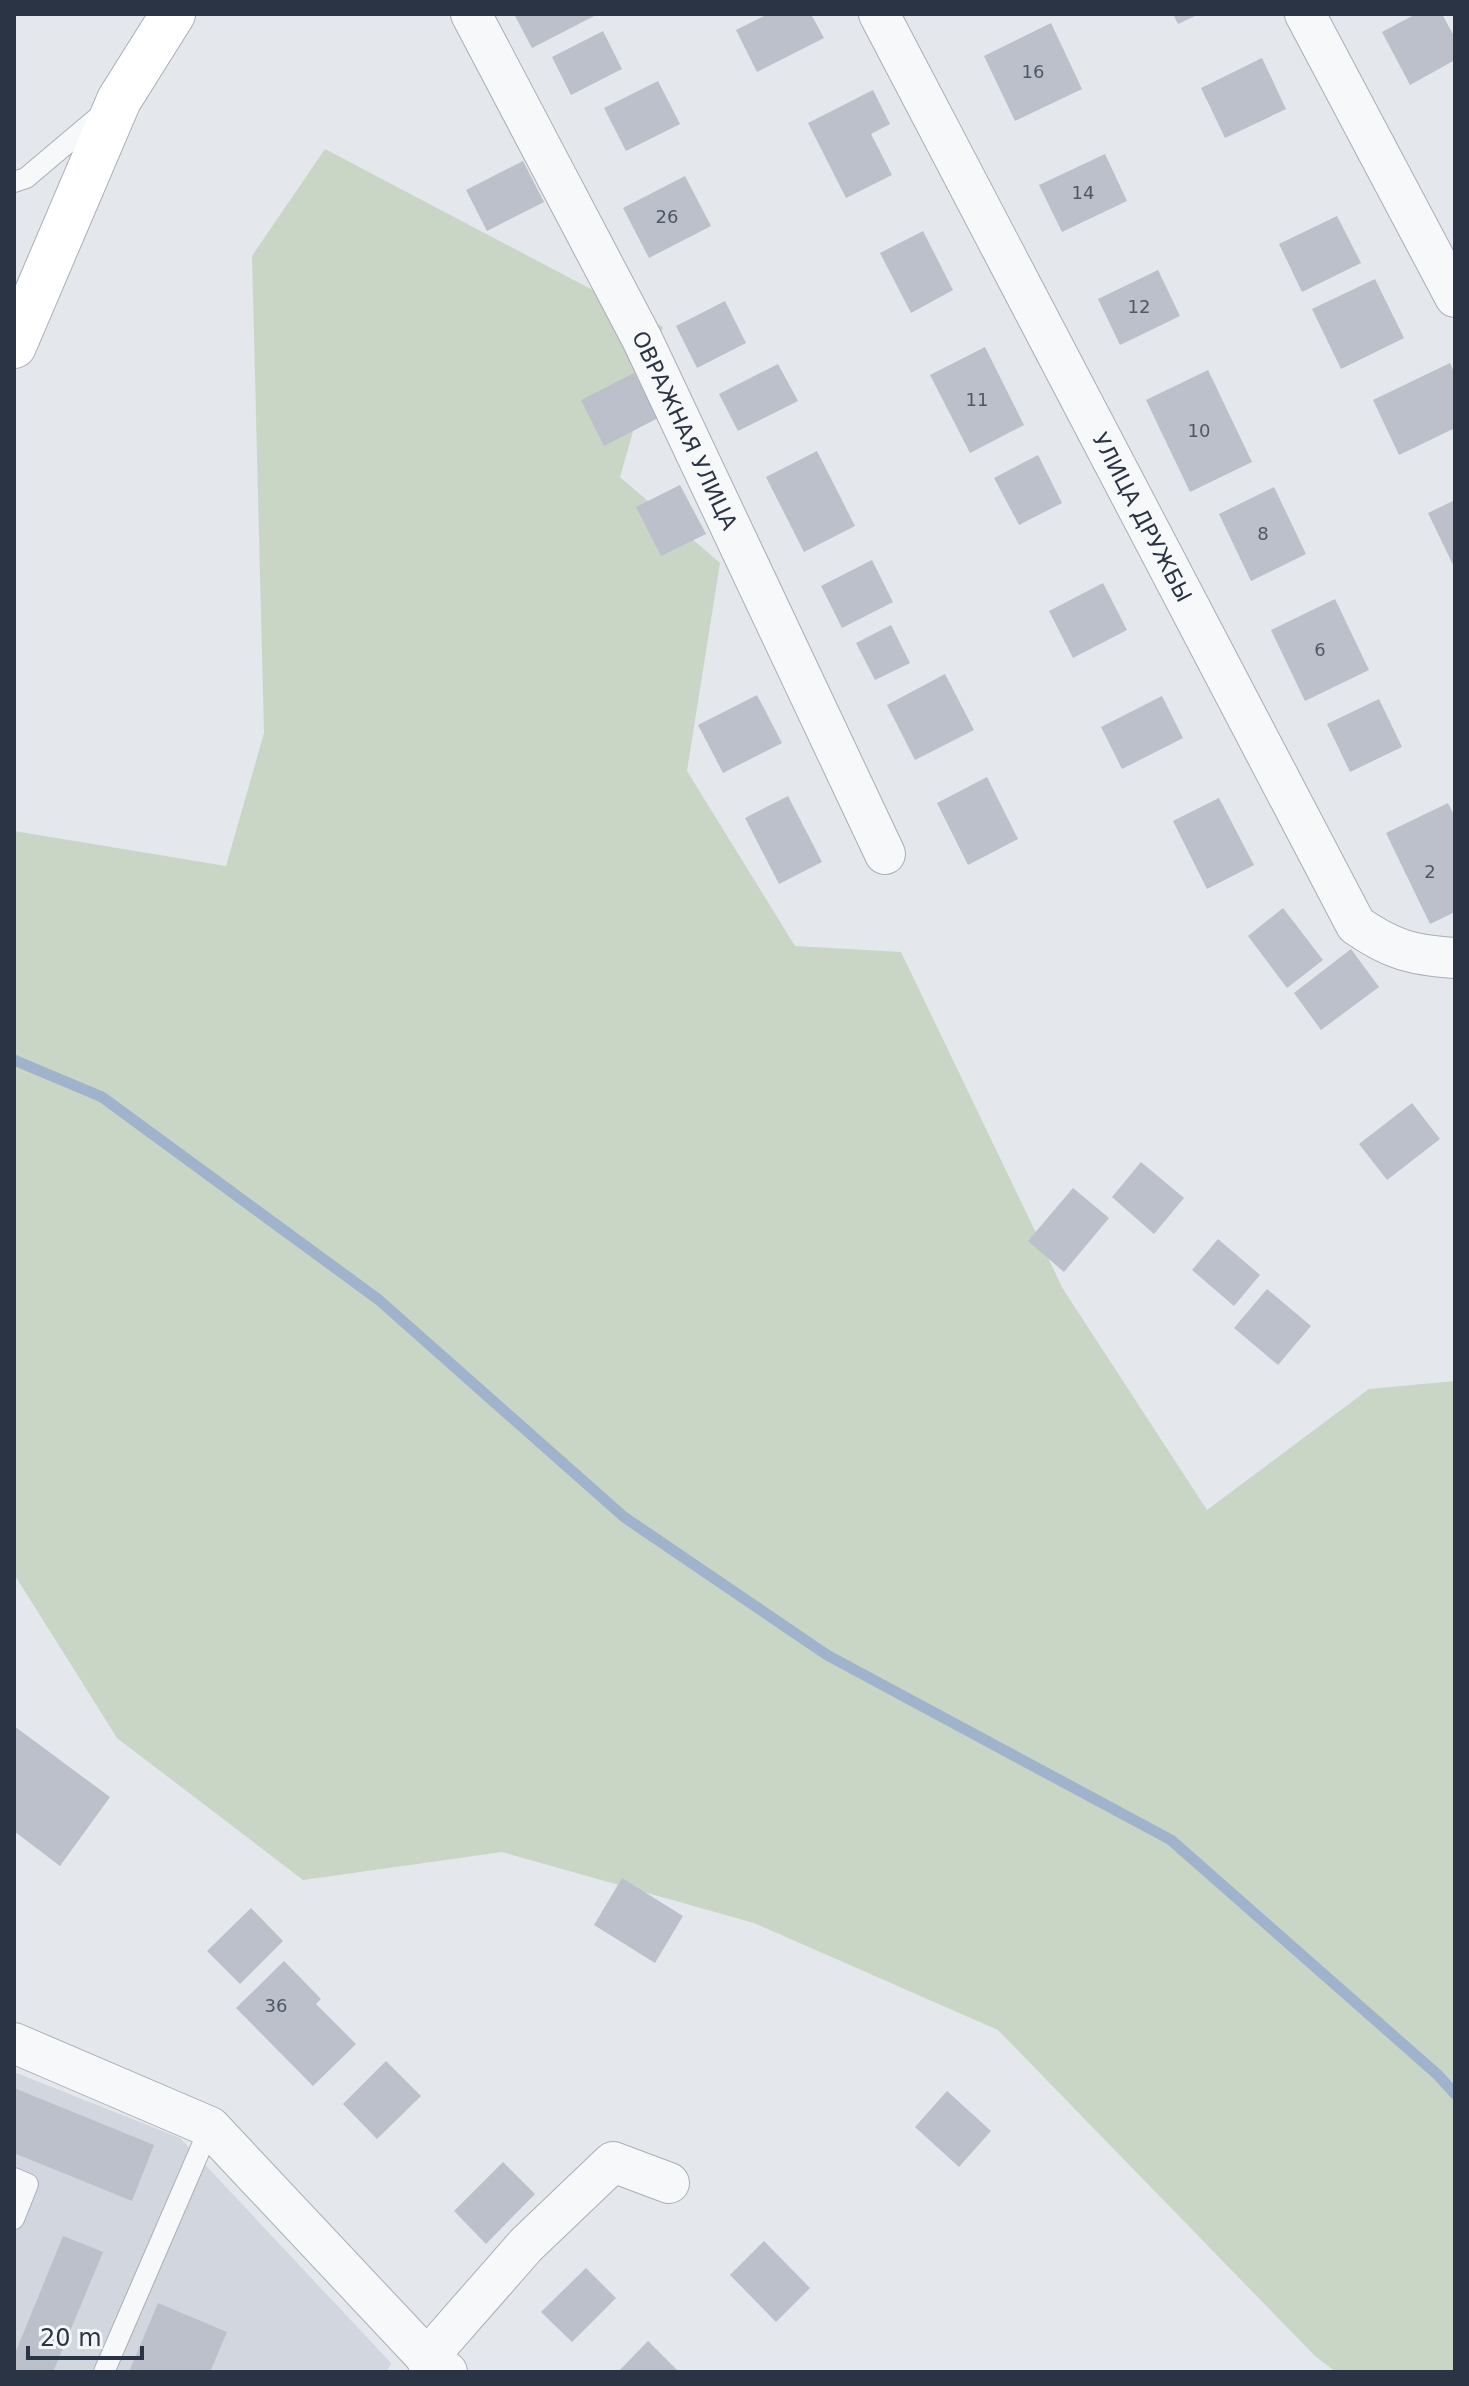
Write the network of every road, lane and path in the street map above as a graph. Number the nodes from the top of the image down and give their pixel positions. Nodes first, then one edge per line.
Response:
1 (173, 14) edge
2 (471, 14) edge
3 (879, 14) edge
4 (1305, 14) edge
5 (119, 100) junction
6 (14, 182) edge
7 (1455, 297) edge
8 (14, 346) edge
9 (885, 854) dead end
10 (1455, 958) edge
11 (14, 2043) edge
12 (210, 2127) junction
13 (14, 2178) edge
14 (669, 2183) dead end
15 (14, 2219) edge
16 (435, 2367) edge
17 (104, 2372) edge

1 - 5 main road
2 - 9 street, ОВРАЖНАЯ УЛИЦА
3 - 10 street, УЛИЦА ДРУЖБЫ
4 - 7 street
5 - 6 lane
5 - 8 main road
11 - 12 street
12 - 16 street
12 - 17 lane
13 - 15 lane
14 - 16 street

